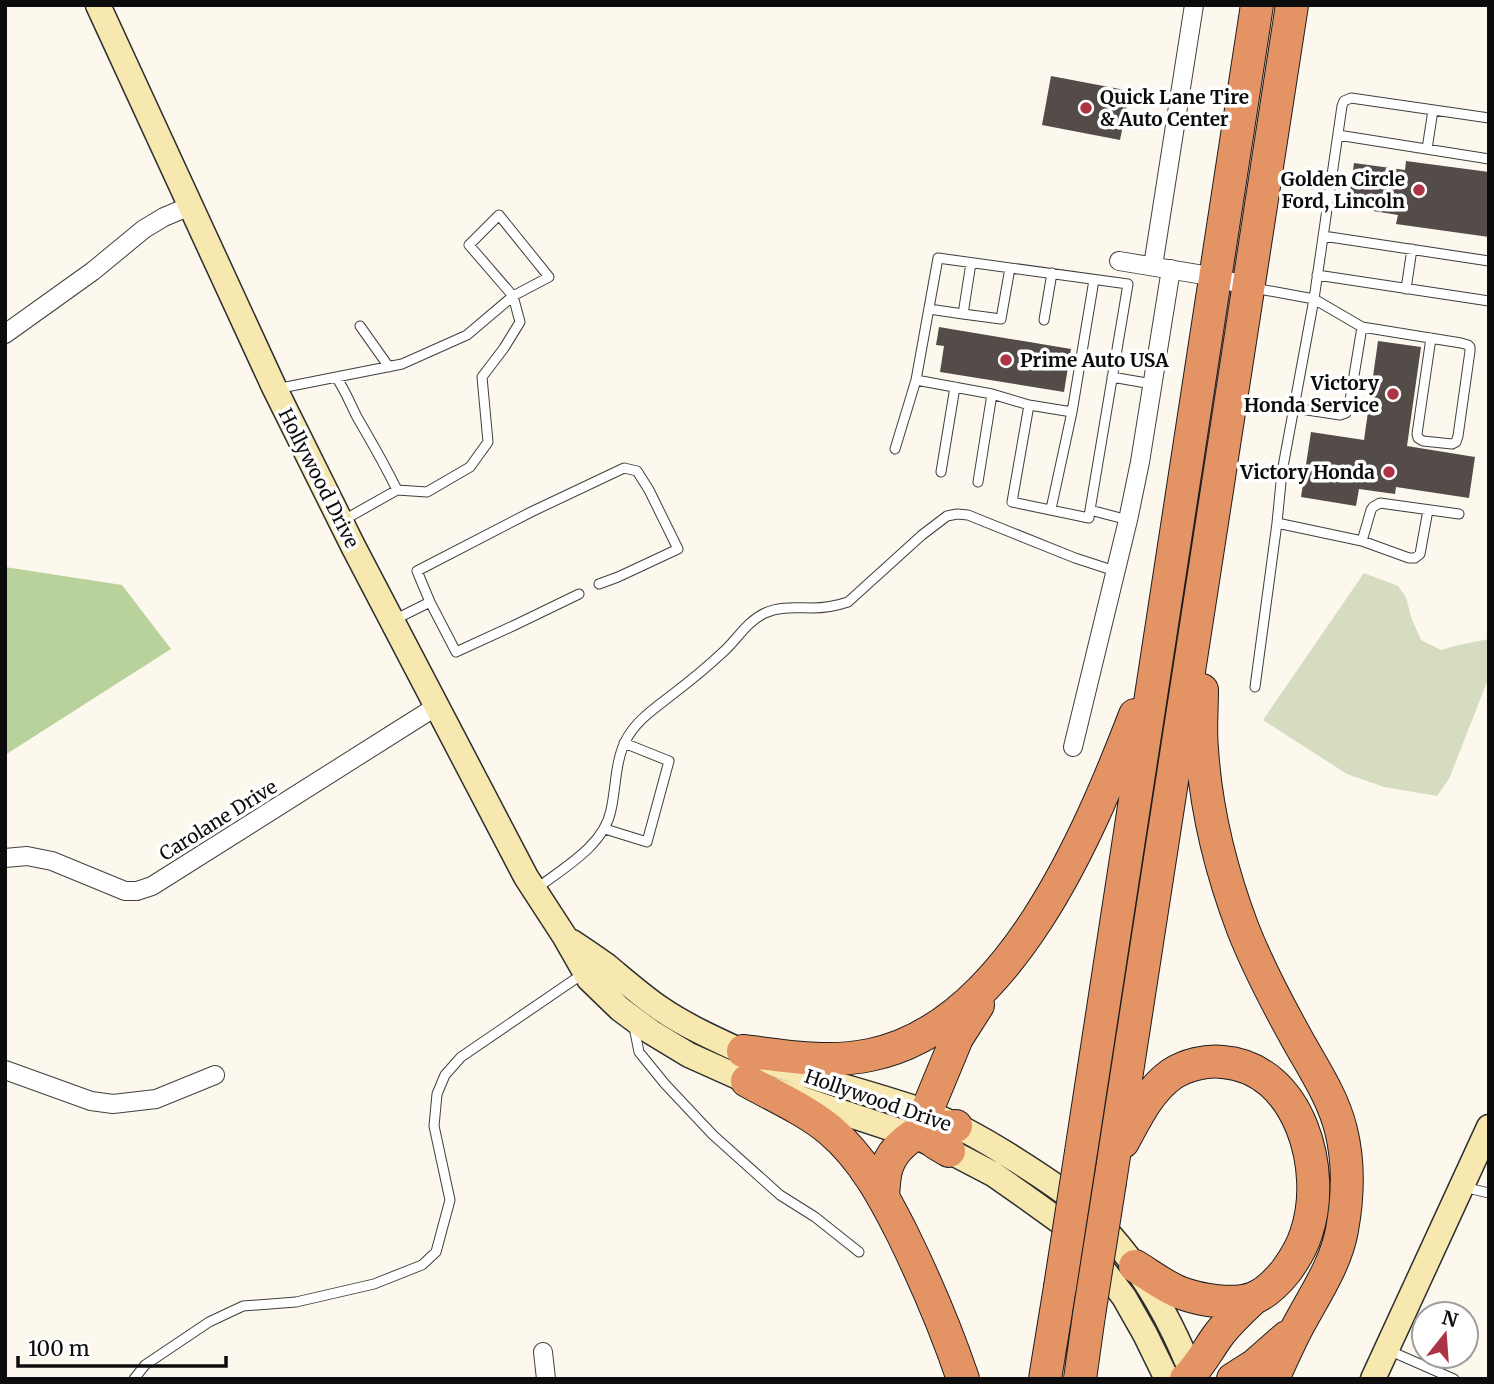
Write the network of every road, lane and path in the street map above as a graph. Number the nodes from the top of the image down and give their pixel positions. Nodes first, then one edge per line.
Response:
1 (98, 5) edge
2 (1194, 5) edge
3 (1257, 5) edge
4 (1292, 5) edge
5 (1433, 110) junction
6 (1489, 118) edge
7 (1338, 135) junction
8 (1427, 149) junction
9 (1489, 159) edge
10 (190, 206) junction
11 (1323, 236) junction
12 (1412, 250) junction
13 (1119, 261) dead end
14 (1489, 261) edge
15 (971, 263) junction
16 (1010, 268) junction
17 (1162, 268) junction
18 (1052, 273) junction
19 (1317, 275) junction
20 (1216, 276) junction
21 (1094, 279) junction
22 (1249, 287) junction
23 (1406, 289) junction
24 (513, 296) junction
25 (1314, 299) junction
26 (1489, 301) edge
27 (929, 309) junction
28 (963, 314) junction
29 (1044, 320) dead end
30 (360, 326) dead end
31 (1362, 327) junction
32 (5, 334) edge
33 (1431, 338) junction
34 (389, 367) junction
35 (336, 377) junction
36 (1112, 377) junction
37 (916, 380) junction
38 (1153, 384) junction
39 (955, 387) junction
40 (275, 390) junction
41 (992, 394) junction
42 (1029, 405) junction
43 (1294, 408) junction
44 (1072, 412) junction
45 (895, 449) dead end
46 (942, 472) dead end
47 (978, 482) dead end
48 (397, 490) junction
49 (1051, 509) junction
50 (1090, 510) junction
51 (1428, 510) junction
52 (1459, 514) dead end
53 (1129, 520) junction
54 (341, 522) junction
55 (1277, 523) junction
56 (1362, 541) junction
57 (1115, 571) junction
58 (599, 584) dead end
59 (1202, 584) junction
60 (579, 594) dead end
61 (430, 602) junction
62 (392, 621) junction
63 (1157, 659) junction
64 (1255, 687) dead end
65 (437, 706) junction
66 (624, 743) junction
67 (1073, 747) dead end
68 (605, 829) junction
69 (5, 858) edge
70 (534, 890) junction
71 (565, 937) junction
72 (585, 972) junction
73 (995, 977) junction
74 (632, 1018) junction
75 (745, 1066) junction
76 (5, 1070) edge
77 (215, 1075) dead end
78 (921, 1126) junction
79 (1489, 1127) edge
80 (953, 1138) junction
81 (1112, 1171) junction
82 (1461, 1187) junction
83 (1489, 1193) edge
84 (883, 1195) junction
85 (859, 1252) dead end
86 (1135, 1266) junction
87 (1253, 1298) junction
88 (1298, 1326) junction
89 (1386, 1349) junction
90 (543, 1352) dead end
91 (1185, 1378) edge
92 (134, 1379) edge
93 (546, 1379) edge
94 (963, 1379) edge
95 (1045, 1379) edge
96 (1080, 1379) edge
97 (1233, 1379) edge
98 (1273, 1379) edge
99 (1373, 1379) edge
100 (1454, 1379) edge

1 - 10 main road, Hollywood Drive
2 - 17 street
3 - 20 highway
4 - 22 highway
5 - 6 lane
5 - 7 lane
5 - 8 lane
7 - 8 lane
7 - 11 lane
8 - 9 lane
10 - 32 street
10 - 40 main road, Hollywood Drive
11 - 12 lane
11 - 19 lane
12 - 14 lane
12 - 23 lane
13 - 17 street
15 - 16 lane
15 - 27 lane
15 - 28 lane
16 - 18 lane
16 - 28 lane
17 - 20 street
17 - 38 street
18 - 21 lane
18 - 29 lane
19 - 23 lane
19 - 25 lane
20 - 22 street
20 - 63 highway
21 - 36 lane
21 - 44 lane
22 - 25 lane
22 - 59 highway
23 - 26 lane
24 - 24 lane
24 - 34 lane
24 - 48 lane
25 - 31 lane
25 - 43 lane
27 - 28 lane
27 - 37 lane
30 - 34 lane
31 - 33 lane
31 - 43 lane
33 - 33 lane
34 - 35 lane
35 - 40 lane
35 - 48 lane
36 - 38 lane
36 - 50 lane
37 - 39 lane
37 - 45 lane
38 - 53 street
39 - 41 lane
39 - 46 lane
40 - 54 main road, Hollywood Drive
41 - 42 lane
41 - 47 lane
42 - 44 lane
42 - 49 lane
43 - 55 lane
44 - 49 lane
48 - 54 lane
49 - 50 lane
50 - 53 lane
51 - 52 lane
51 - 56 lane
51 - 56 lane
53 - 57 street
54 - 62 main road, Hollywood Drive
55 - 56 lane
55 - 64 lane
57 - 66 lane
57 - 67 street
58 - 61 lane
59 - 81 highway
59 - 88 highway
60 - 61 lane
61 - 62 lane
62 - 65 main road, Hollywood Drive
63 - 73 highway
63 - 95 highway, bridge
65 - 69 street, Carolane Drive
65 - 70 main road, Hollywood Drive
66 - 68 lane
66 - 68 lane
68 - 70 lane
70 - 71 main road, Hollywood Drive
71 - 72 main road, Hollywood Drive
71 - 75 main road, Hollywood Drive
72 - 74 main road, Hollywood Drive
72 - 92 lane
73 - 75 highway
73 - 78 highway
74 - 75 main road, Hollywood Drive
74 - 85 lane
75 - 78 main road, Hollywood Drive
75 - 84 highway
76 - 77 street
78 - 80 highway
78 - 84 highway
79 - 82 main road
80 - 86 main road, Hollywood Drive
80 - 91 main road, Hollywood Drive
81 - 87 highway
81 - 96 highway, bridge
82 - 83 lane
82 - 89 main road
84 - 94 highway
86 - 87 highway
86 - 91 main road, Hollywood Drive
87 - 91 highway
88 - 97 highway
88 - 98 highway
89 - 99 main road
89 - 100 lane
90 - 93 street

